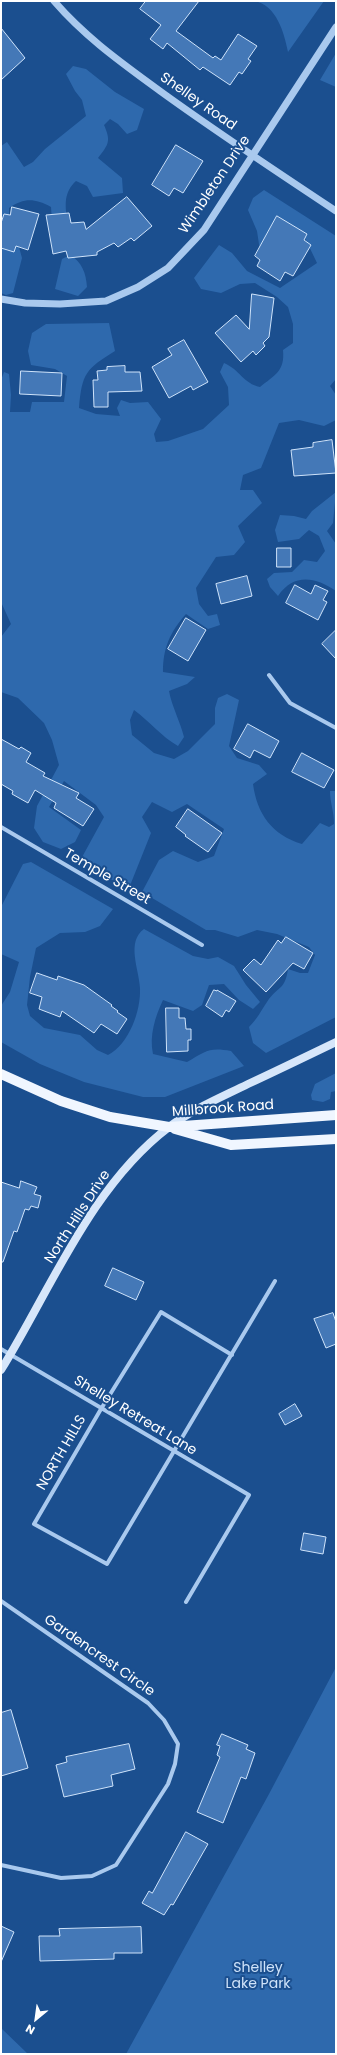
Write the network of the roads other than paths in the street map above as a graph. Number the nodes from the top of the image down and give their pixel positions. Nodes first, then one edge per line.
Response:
1 (54, 1) edge
2 (336, 27) edge
3 (252, 156) junction
4 (336, 211) edge
5 (1, 299) edge
6 (269, 675) dead end
7 (336, 728) edge
8 (1, 827) edge
9 (202, 945) dead end
10 (336, 1042) edge
11 (1, 1074) edge
12 (336, 1115) edge
13 (169, 1127) junction
14 (336, 1138) edge
15 (275, 1281) dead end
16 (1, 1349) edge
17 (10, 1355) junction
18 (232, 1355) junction
19 (1, 1370) edge
20 (101, 1409) junction
21 (174, 1452) junction
22 (1, 1601) edge
23 (186, 1602) dead end
24 (1, 1865) edge

1 - 3 street, Shelley Road
2 - 3 street, Wimbleton Drive
3 - 4 street, Shelley Road
3 - 5 street, Wimbleton Drive
6 - 7 street
8 - 9 street, Temple Street
10 - 13 main road, North Hills Drive
11 - 13 main road, Millbrook Road
12 - 13 main road, Millbrook Road
13 - 14 main road
13 - 17 main road, North Hills Drive
15 - 18 street
16 - 17 street, Shelley Retreat Lane
17 - 19 main road, North Hills Drive
17 - 20 street, Shelley Retreat Lane
18 - 20 street, NORTH HILLS
18 - 21 street
20 - 21 street, Shelley Retreat Lane
20 - 21 street, NORTH HILLS
21 - 23 street, Shelley Retreat Lane
22 - 24 street, Gardencrest Circle

